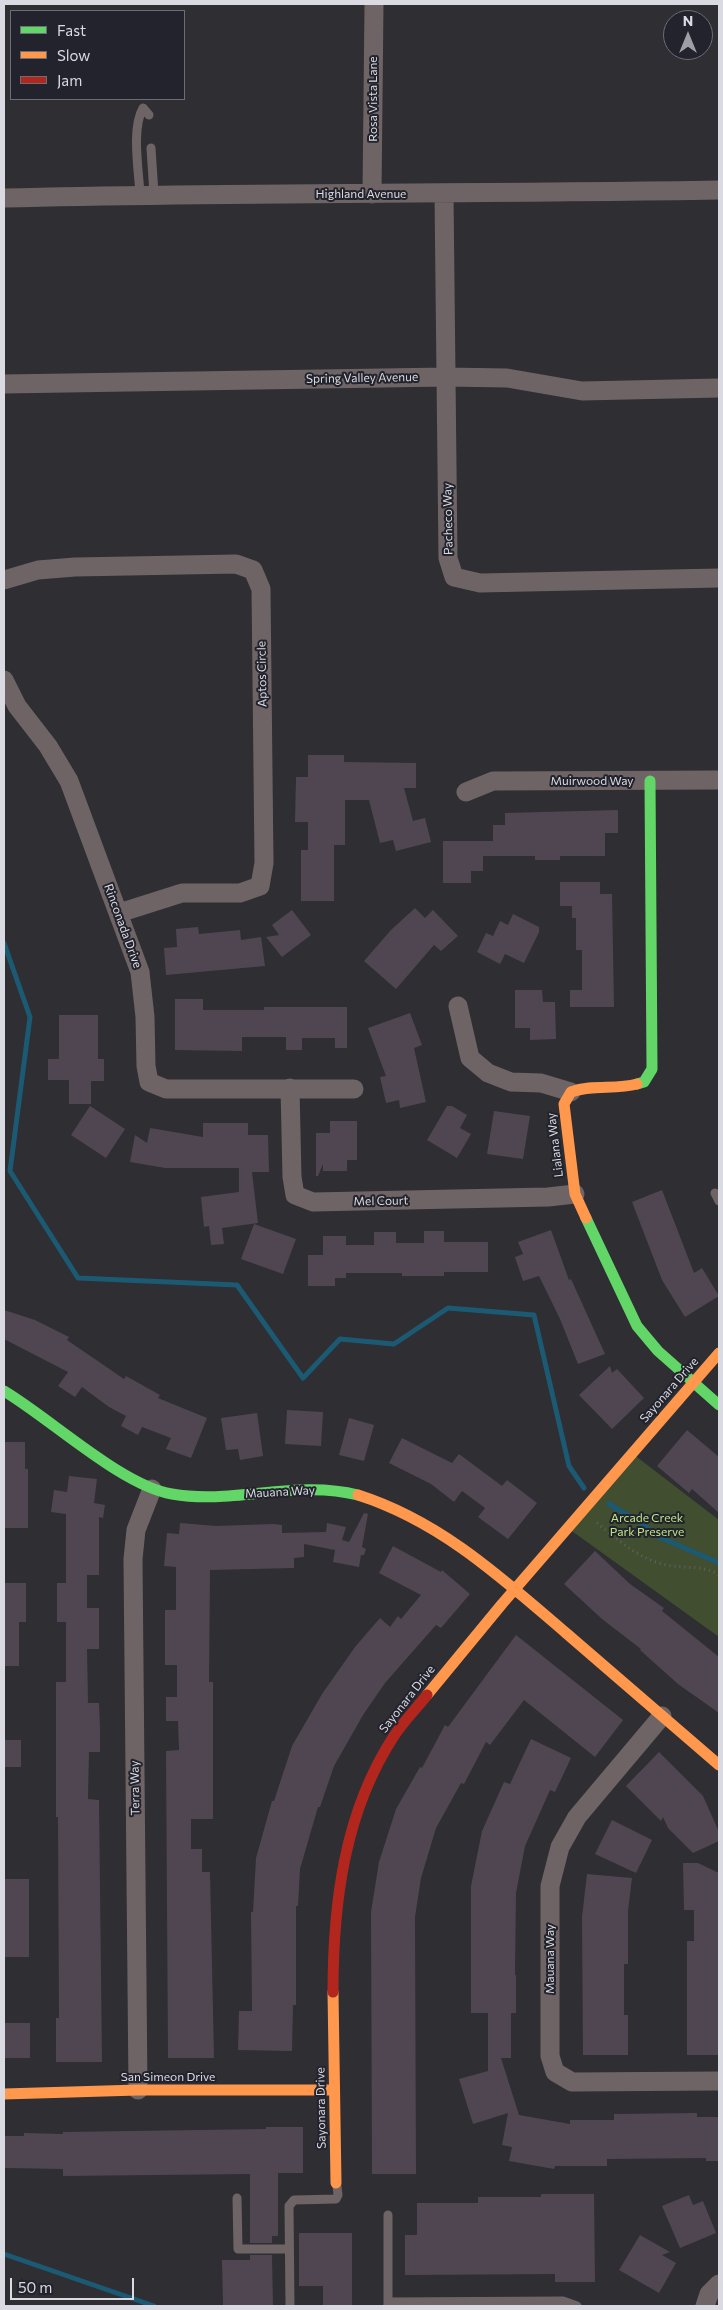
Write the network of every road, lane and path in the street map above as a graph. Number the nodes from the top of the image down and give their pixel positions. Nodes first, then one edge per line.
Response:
1 (374, 4) edge
2 (146, 111) dead end
3 (151, 148) dead end
4 (719, 190) edge
5 (372, 194) junction
6 (444, 194) junction
7 (147, 195) junction
8 (4, 198) edge
9 (446, 376) junction
10 (4, 384) edge
11 (719, 388) edge
12 (719, 578) edge
13 (4, 580) edge
14 (4, 680) edge
15 (719, 780) edge
16 (650, 781) junction
17 (466, 792) dead end
18 (118, 913) junction
19 (458, 1006) dead end
20 (290, 1088) junction
21 (354, 1089) dead end
22 (571, 1092) junction
23 (575, 1194) junction
24 (719, 1353) edge
25 (693, 1383) junction
26 (4, 1392) edge
27 (719, 1405) edge
28 (152, 1489) junction
29 (583, 1512) junction
30 (719, 1575) edge
31 (514, 1589) junction
32 (662, 1716) junction
33 (719, 1765) edge
34 (719, 2081) edge
35 (138, 2090) junction
36 (334, 2090) junction
37 (4, 2094) edge
38 (336, 2183) joint
39 (237, 2198) dead end
40 (388, 2216) dead end
41 (289, 2249) junction
42 (719, 2284) edge
43 (388, 2304) edge
44 (290, 2306) edge
45 (577, 2306) edge
46 (705, 2306) edge

1 - 5 street, Rosa Vista Lane
2 - 7 lane
3 - 7 lane
4 - 6 street, Highland Avenue
5 - 6 street, Highland Avenue
5 - 7 street, Highland Avenue
6 - 9 street, Pacheco Way
7 - 8 street, Highland Avenue
9 - 10 street, Spring Valley Avenue
9 - 11 street, Spring Valley Avenue
9 - 12 street, Pacheco Way
13 - 18 street, Aptos Circle
14 - 18 street, Rinconada Drive
15 - 16 street, Muirwood Way
16 - 17 street, Muirwood Way
16 - 22 street
18 - 20 street, Rinconada Drive
19 - 22 street
20 - 21 street, Rinconada Drive
20 - 23 street, Mel Court
22 - 23 street, Lialana Way
23 - 25 street, Lialana Way
24 - 25 street, Sayonara Drive
25 - 27 street, Lialana Way
25 - 29 street, Sayonara Drive
26 - 28 street, Mauana Way
28 - 31 street, Mauana Way
28 - 35 street, Terra Way
29 - 30 path
29 - 31 street, Sayonara Drive
31 - 32 street, Mauana Way
31 - 36 street, Sayonara Drive
32 - 33 street, Mauana Way
32 - 34 street, Mauana Way
35 - 36 street, San Simeon Drive
35 - 37 street, San Simeon Drive
36 - 38 street, Sayonara Drive
38 - 41 lane
39 - 41 lane
40 - 43 lane
41 - 44 lane
42 - 46 street
43 - 45 lane

